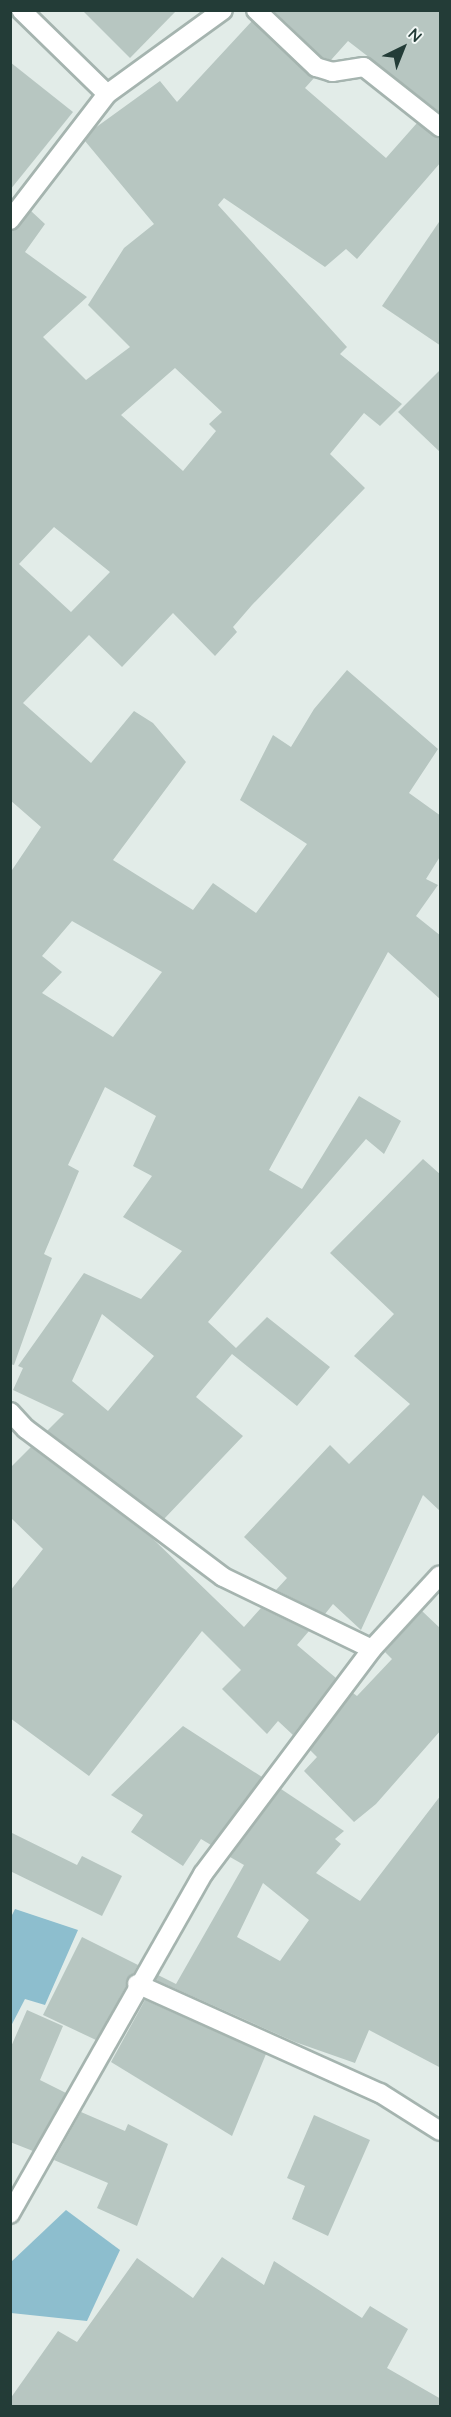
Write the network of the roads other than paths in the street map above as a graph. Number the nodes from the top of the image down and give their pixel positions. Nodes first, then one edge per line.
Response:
1 (21, 10) edge
2 (223, 10) edge
3 (256, 10) edge
4 (107, 94) junction
5 (441, 127) edge
6 (10, 220) edge
7 (10, 1412) edge
8 (441, 1575) edge
9 (372, 1649) junction
10 (137, 1984) junction
11 (441, 2131) edge
12 (10, 2214) edge

1 - 4 street
2 - 4 street
3 - 5 street
4 - 6 street
7 - 9 street
8 - 9 street
9 - 10 street
10 - 11 street
10 - 12 street

